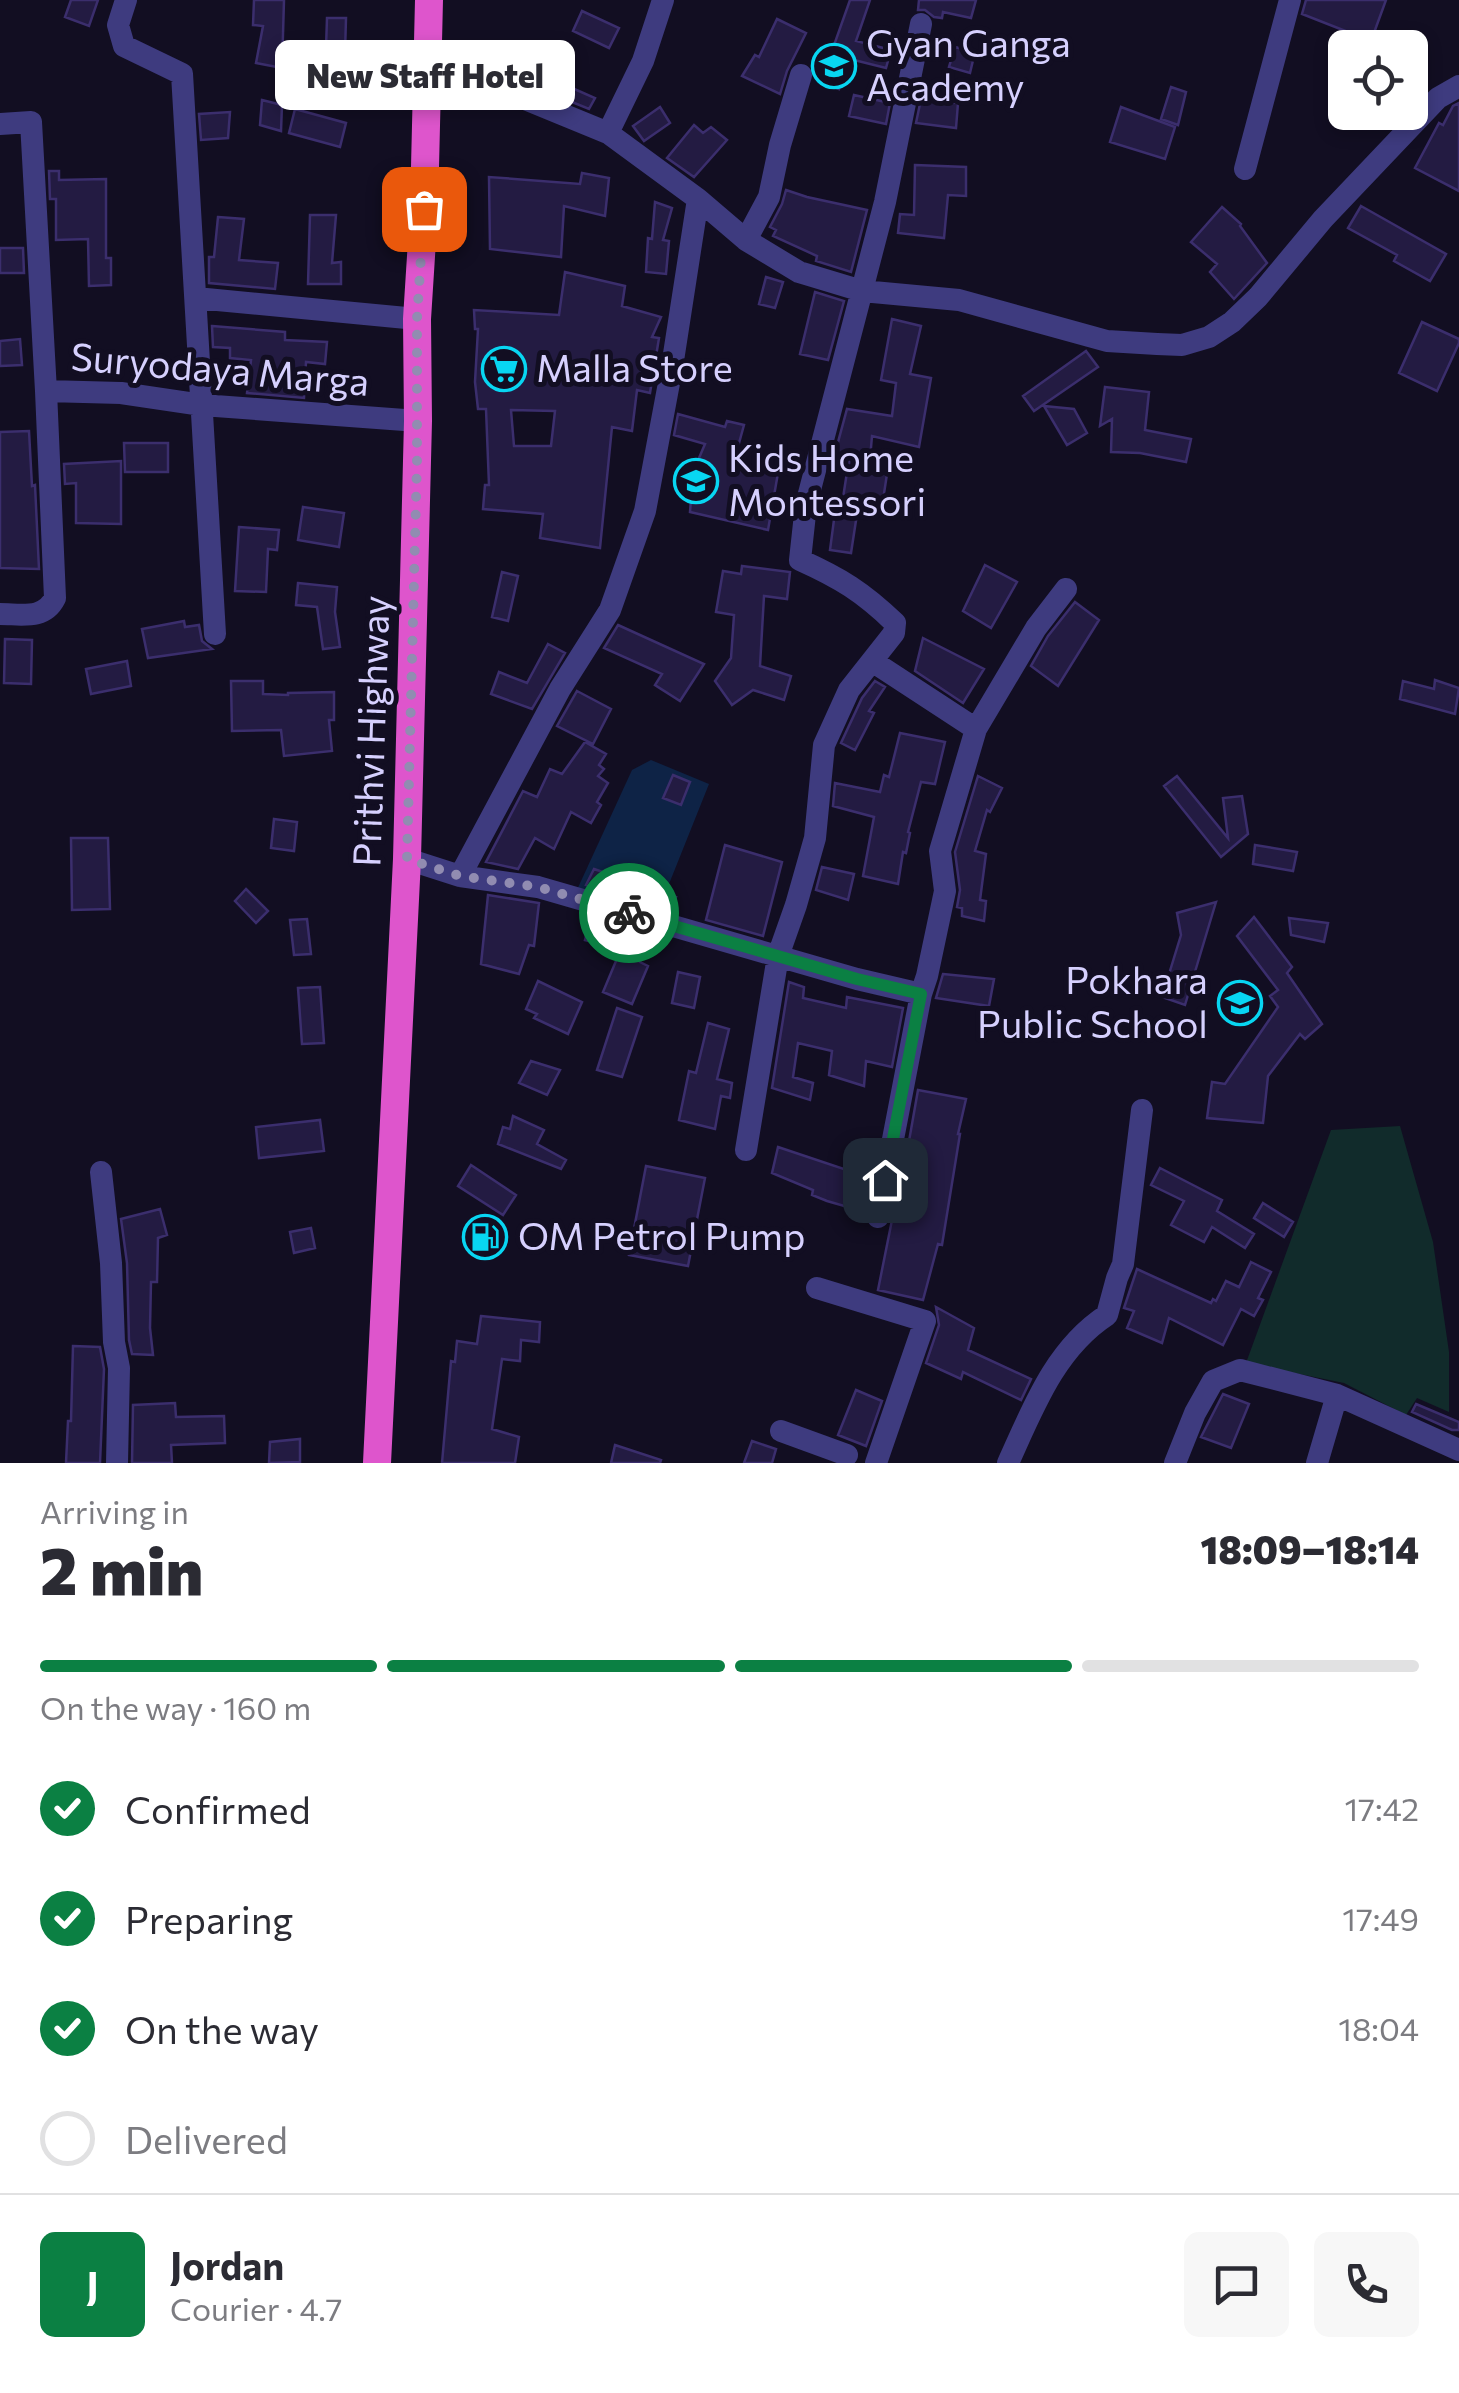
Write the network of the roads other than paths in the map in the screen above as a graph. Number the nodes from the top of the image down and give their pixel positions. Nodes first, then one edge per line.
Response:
1 (126, 0) edge
2 (429, 0) edge
3 (663, 0) edge
4 (1290, 0) edge
5 (921, 24) dead end
6 (428, 46) junction
7 (801, 75) dead end
8 (1459, 86) edge
9 (0, 124) edge
10 (608, 133) junction
11 (1245, 169) dead end
12 (698, 199) junction
13 (746, 240) junction
14 (862, 291) junction
15 (196, 298) junction
16 (417, 319) junction
17 (46, 391) junction
18 (202, 405) junction
19 (418, 421) junction
20 (1066, 589) dead end
21 (0, 614) edge
22 (215, 634) dead end
23 (872, 662) junction
24 (976, 729) junction
25 (407, 859) junction
26 (460, 876) junction
27 (778, 956) junction
28 (921, 994) junction
29 (1142, 1110) dead end
30 (746, 1150) dead end
31 (101, 1172) dead end
32 (878, 1218) dead end
33 (817, 1288) dead end
34 (1337, 1396) junction
35 (782, 1431) dead end
36 (1459, 1450) edge
37 (845, 1459) edge
38 (117, 1463) edge
39 (376, 1463) edge
40 (875, 1463) edge
41 (1008, 1463) edge
42 (1174, 1463) edge
43 (1317, 1463) edge

1 - 15 street
2 - 6 highway, Prithvi Highway
3 - 10 street
4 - 11 street
5 - 14 street
6 - 10 street
6 - 16 highway, Prithvi Highway
7 - 13 street
8 - 14 street
9 - 17 street
10 - 12 street
12 - 13 street
12 - 26 street
13 - 14 street
14 - 23 street
15 - 16 street
15 - 18 street
16 - 19 highway, Prithvi Highway
17 - 18 street, Suryodaya Marga
17 - 21 street, Suryodaya Marga
18 - 19 street, Suryodaya Marga
18 - 22 street
19 - 25 highway, Prithvi Highway
20 - 24 street
23 - 24 street
23 - 27 street
24 - 28 street
25 - 26 street
25 - 39 highway, Prithvi Highway
26 - 27 street
27 - 28 street
27 - 30 street
28 - 32 street
29 - 41 street
31 - 38 street
33 - 40 street
34 - 36 street
34 - 42 street
34 - 43 street
35 - 37 street
37 - 40 street

